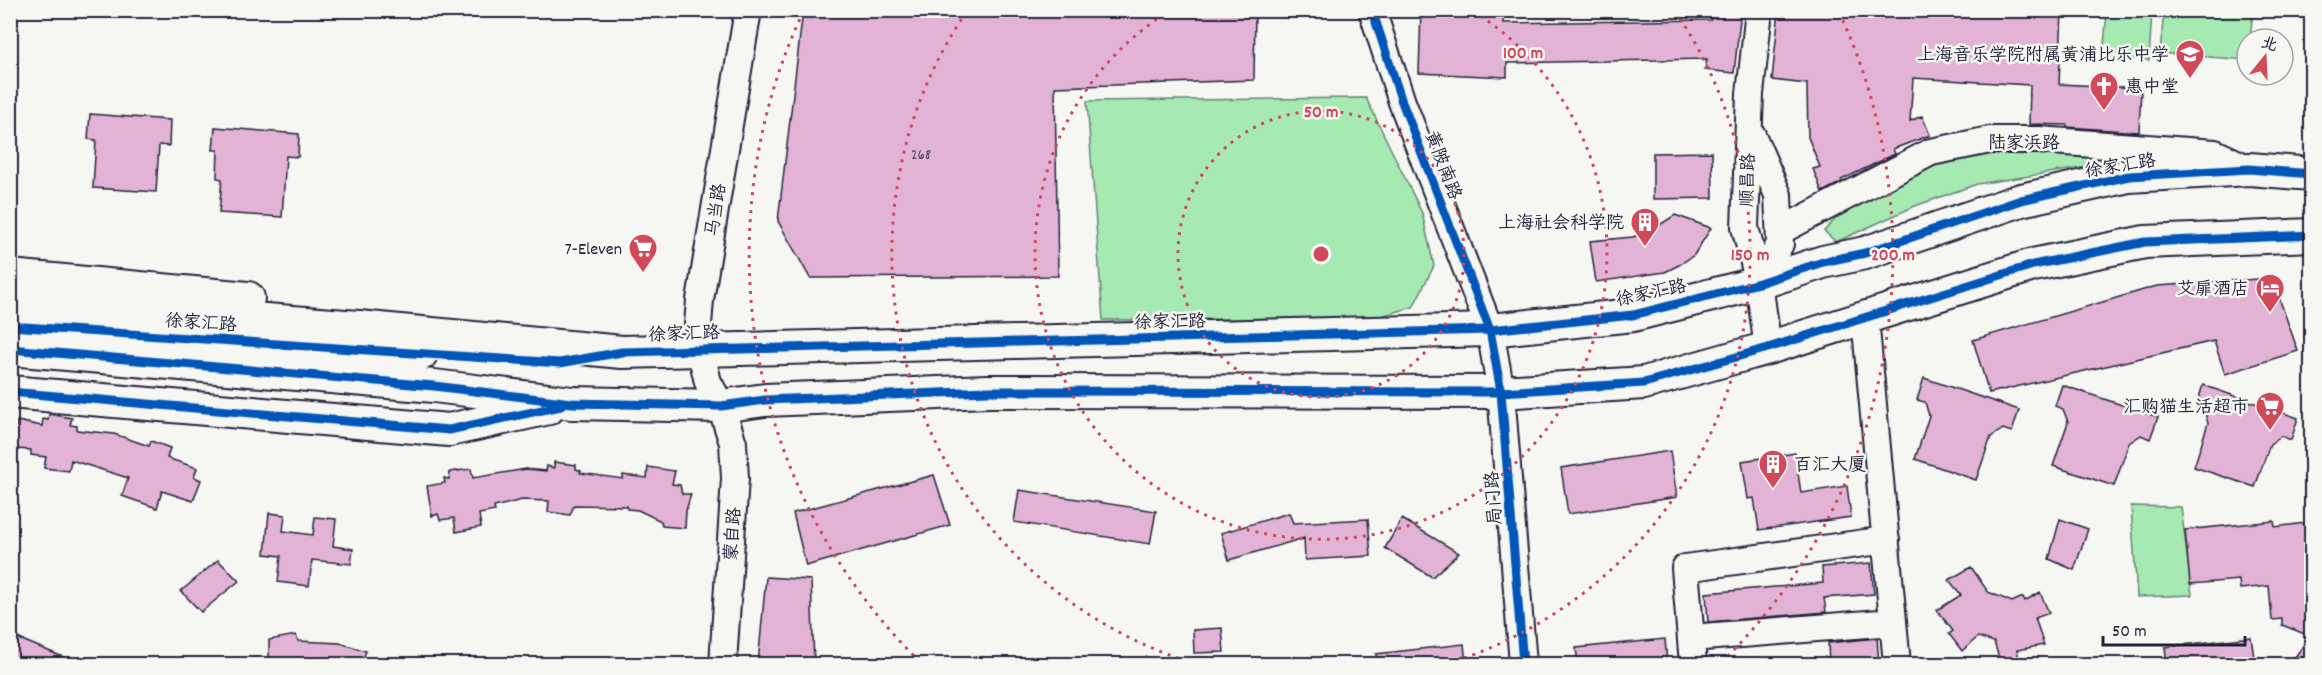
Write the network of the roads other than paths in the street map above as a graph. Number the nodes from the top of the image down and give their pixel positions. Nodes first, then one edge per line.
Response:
1 (747, 10) edge
2 (1372, 10) edge
3 (1759, 10) edge
4 (1750, 129) junction
5 (2249, 169) junction
6 (2312, 174) edge
7 (1780, 231) junction
8 (2312, 235) edge
9 (10, 276) edge
10 (1759, 283) junction
11 (10, 302) edge
12 (1865, 318) junction
13 (10, 326) edge
14 (1490, 330) junction
15 (1768, 348) junction
16 (10, 349) edge
17 (700, 349) junction
18 (622, 352) junction
19 (10, 369) edge
20 (10, 392) edge
21 (1501, 392) junction
22 (572, 403) junction
23 (721, 406) junction
24 (1886, 540) junction
25 (1893, 622) junction
26 (1691, 638) junction
27 (723, 664) edge
28 (1522, 664) edge
29 (1693, 664) edge
30 (1897, 664) edge

1 - 17 street, 马当路
2 - 14 street, 黄陂南路
3 - 4 street, 顺昌路
4 - 7 street
4 - 10 street, 顺昌路
5 - 6 main road, 徐家汇路
5 - 7 street, 陆家浜路
5 - 10 main road, 徐家汇路
7 - 10 street
8 - 12 main road
9 - 18 main road
10 - 14 main road, 徐家汇路
10 - 15 street, 顺昌路
11 - 18 main road, 徐家汇路
12 - 15 main road
12 - 24 street
13 - 18 main road, 徐家汇路
14 - 17 main road, 徐家汇路
14 - 21 street, 局门路
15 - 21 main road
16 - 22 main road
17 - 18 main road, 徐家汇路
17 - 23 street, 马当路
19 - 22 main road
20 - 22 main road
21 - 23 main road
21 - 28 street, 局门路
22 - 23 main road
23 - 27 street, 蒙自路
24 - 25 street
24 - 26 street
25 - 26 street
25 - 30 street
26 - 29 street

